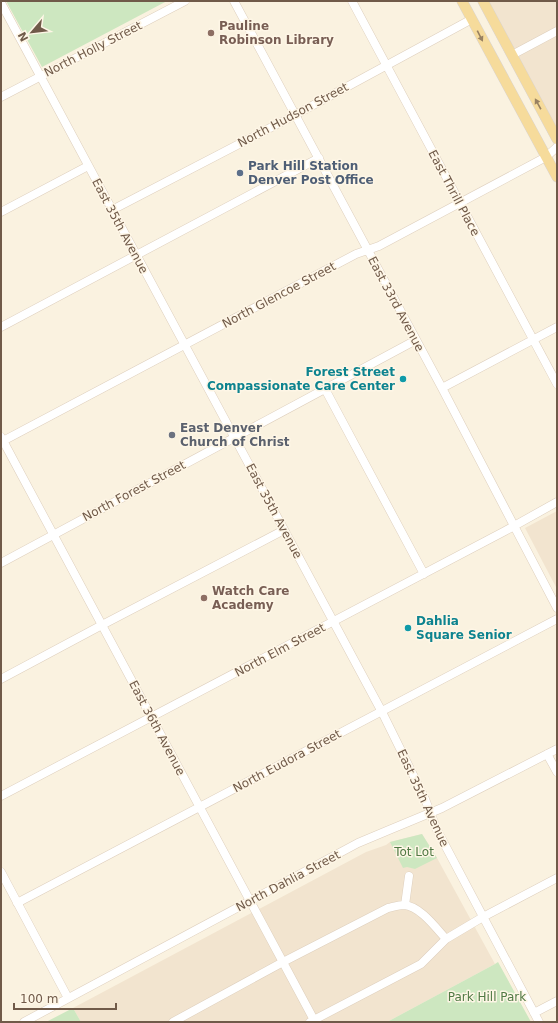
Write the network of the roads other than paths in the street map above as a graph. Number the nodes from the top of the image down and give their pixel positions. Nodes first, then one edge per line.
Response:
1 (185, 1) edge
2 (234, 1) edge
3 (352, 1) edge
4 (462, 1) edge
5 (483, 1) edge
6 (1, 4) edge
7 (472, 19) junction
8 (557, 31) edge
9 (512, 55) junction
10 (386, 65) junction
11 (40, 76) junction
12 (1, 97) edge
13 (295, 114) junction
14 (557, 138) edge
15 (557, 147) edge
16 (546, 157) junction
17 (318, 158) junction
18 (88, 166) junction
19 (557, 177) edge
20 (460, 202) junction
21 (112, 210) junction
22 (1, 212) edge
23 (368, 250) junction
24 (136, 255) junction
25 (1, 327) edge
26 (557, 327) edge
27 (416, 340) junction
28 (533, 340) junction
29 (185, 345) junction
30 (557, 384) edge
31 (442, 388) junction
32 (325, 389) junction
33 (235, 437) junction
34 (2, 440) edge
35 (557, 502) edge
36 (514, 526) junction
37 (284, 530) junction
38 (54, 535) junction
39 (1, 563) edge
40 (424, 574) junction
41 (557, 608) edge
42 (557, 619) edge
43 (334, 621) junction
44 (102, 625) junction
45 (1, 679) edge
46 (382, 712) junction
47 (152, 717) junction
48 (557, 748) edge
49 (547, 754) junction
50 (557, 772) edge
51 (1, 796) edge
52 (200, 807) junction
53 (430, 813) junction
54 (1, 872) edge
55 (409, 876) dead end
56 (557, 878) edge
57 (250, 901) junction
58 (18, 903) junction
59 (405, 905) junction
60 (483, 917) junction
61 (446, 939) junction
62 (283, 962) junction
63 (68, 998) junction
64 (557, 1001) edge
65 (534, 1013) junction
66 (312, 1021) edge
67 (24, 1022) edge
68 (173, 1022) edge
69 (539, 1022) edge

1 - 11 street, North Holly Street
2 - 13 street, East 33rd Avenue
3 - 10 street, East Thrill Place
4 - 7 main road
5 - 9 main road
6 - 11 street, East 35th Avenue
7 - 10 street, North Hudson Street
7 -> 16 main road
8 - 9 street
14 -> 9 main road
10 - 13 street, North Hudson Street
10 - 20 street, East Thrill Place
11 - 12 street, North Holly Street
11 - 18 street, East 35th Avenue
13 - 17 street, East 33rd Avenue
13 - 21 street, North Hudson Street
15 - 16 street, North Glencoe Street
16 - 19 main road
16 - 20 street, North Glencoe Street
17 - 23 street, East 33rd Avenue
17 - 24 street
18 - 21 street, East 35th Avenue
18 - 22 street
20 - 23 street, North Glencoe Street
20 - 28 street, East Thrill Place
21 - 24 street, East 35th Avenue
23 - 27 street, East 33rd Avenue
23 - 29 street, North Glencoe Street
24 - 25 street
24 - 29 street, East 35th Avenue
26 - 28 street
27 - 31 street, East 33rd Avenue
27 - 32 street, North Forest Street
28 - 30 street, East Thrill Place
28 - 31 street
29 - 33 street, East 35th Avenue
29 - 34 street, North Glencoe Street
31 - 36 street, East 33rd Avenue
32 - 33 street, North Forest Street
32 - 40 street
33 - 37 street, East 35th Avenue
33 - 38 street, North Forest Street
34 - 38 street, East 36th Avenue
35 - 36 street, North Elm Street
36 - 40 street, North Elm Street
36 - 41 street, East 33rd Avenue
37 - 43 street, East 35th Avenue
37 - 44 street
38 - 39 street, North Forest Street
38 - 44 street, East 36th Avenue
40 - 43 street, North Elm Street
42 - 46 street, North Eudora Street
43 - 46 street, East 35th Avenue
43 - 47 street, North Elm Street
44 - 45 street
44 - 47 street, East 36th Avenue
46 - 52 street, North Eudora Street
46 - 53 street, East 35th Avenue
47 - 51 street, North Elm Street
47 - 52 street, East 36th Avenue
48 - 49 street, North Dahlia Street
49 - 50 street
49 - 53 street, North Dahlia Street
52 - 57 street, East 36th Avenue
52 - 58 street, North Eudora Street
53 - 57 street, North Dahlia Street
53 - 60 street, East 35th Avenue
54 - 58 street
55 - 59 street
56 - 60 street
57 - 62 street, East 36th Avenue
57 - 63 street, North Dahlia Street
58 - 63 street
59 - 61 street
59 - 62 street
60 - 61 street
60 - 65 street, East 35th Avenue
61 - 66 street
62 - 66 street, East 36th Avenue
62 - 68 street
63 - 67 street, North Dahlia Street
64 - 65 street
65 - 69 street, East 35th Avenue

